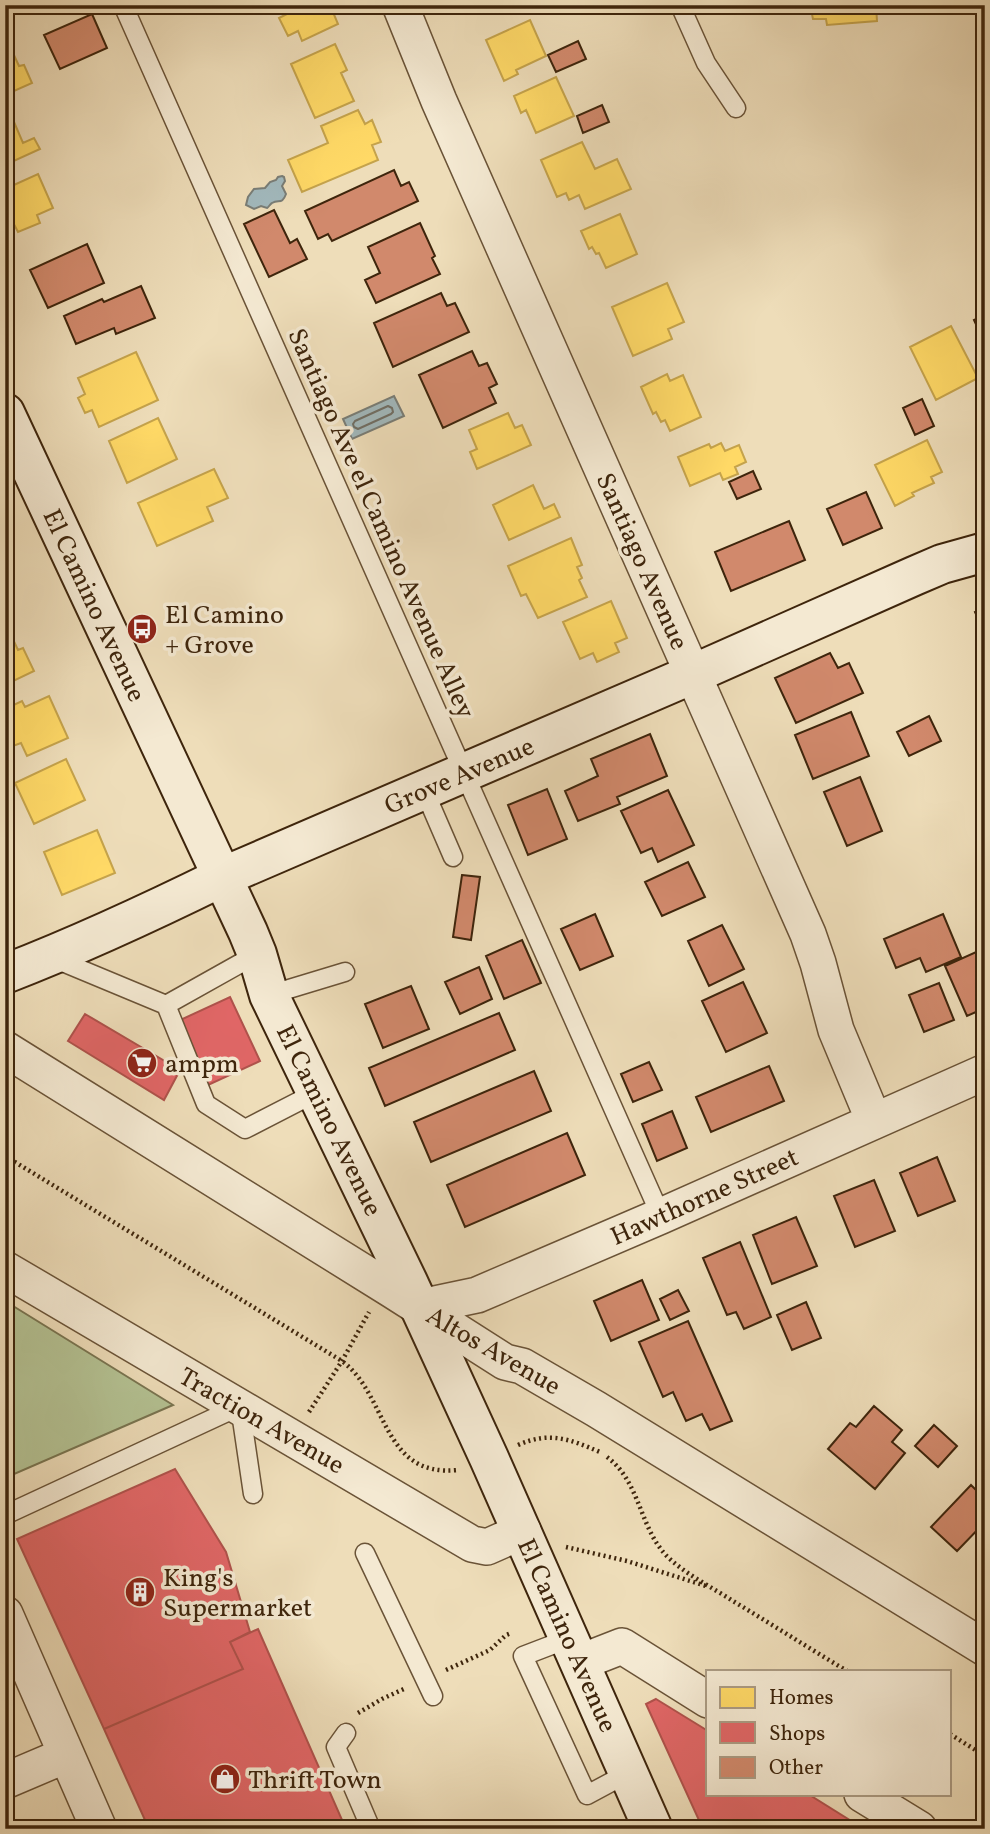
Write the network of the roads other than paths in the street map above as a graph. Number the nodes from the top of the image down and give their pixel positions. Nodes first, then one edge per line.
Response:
1 (124, 5) edge
2 (400, 5) edge
3 (680, 5) edge
4 (736, 108) dead end
5 (5, 413) edge
6 (985, 535) edge
7 (985, 552) edge
8 (914, 576) junction
9 (693, 674) junction
10 (465, 773) junction
11 (424, 790) junction
12 (453, 857) dead end
13 (222, 877) junction
14 (257, 954) junction
15 (50, 957) junction
16 (345, 972) dead end
17 (5, 974) edge
18 (269, 995) junction
19 (166, 1005) junction
20 (5, 1049) edge
21 (985, 1072) edge
22 (317, 1092) junction
23 (874, 1121) junction
24 (661, 1216) junction
25 (5, 1269) edge
26 (420, 1307) junction
27 (240, 1406) junction
28 (253, 1494) dead end
29 (5, 1516) edge
30 (523, 1531) junction
31 (365, 1553) dead end
32 (5, 1614) edge
33 (985, 1648) edge
34 (575, 1650) junction
35 (433, 1696) dead end
36 (706, 1699) edge
37 (341, 1740) dead end
38 (66, 1755) junction
39 (628, 1773) junction
40 (5, 1781) edge
41 (865, 1796) edge
42 (905, 1824) edge
43 (99, 1829) edge
44 (371, 1829) edge
45 (653, 1829) edge

1 - 10 lane, Santiago Ave el Camino Avenue Alley
2 - 9 street, Santiago Avenue
3 - 4 lane
5 - 13 main road, El Camino Avenue
6 - 8 street, Grove Avenue
7 - 8 main road, Grove Avenue
8 - 9 main road, Grove Avenue
9 - 10 main road, Grove Avenue
9 - 23 street, Santiago Avenue
10 - 11 main road, Grove Avenue
10 - 24 lane, Santiago Ave el Camino Avenue Alley
11 - 12 lane
11 - 13 main road, Grove Avenue
13 - 14 main road, El Camino Avenue
13 - 15 main road, Grove Avenue
14 - 18 main road, El Camino Avenue
14 - 19 lane
15 - 17 main road, Grove Avenue
15 - 19 lane
16 - 18 lane
18 - 22 main road, El Camino Avenue
19 - 22 lane
20 - 26 street, Altos Avenue
21 - 23 street, Hawthorne Street
22 - 26 main road, El Camino Avenue
23 - 24 street, Hawthorne Street
24 - 26 street, Hawthorne Street
25 - 27 street, Traction Avenue
26 - 30 main road, El Camino Avenue
26 - 33 street, Altos Avenue
27 - 28 lane
27 - 29 lane
27 - 30 street, Traction Avenue
30 - 34 main road, El Camino Avenue
31 - 35 lane
32 - 38 street
34 - 36 street
34 - 39 main road, El Camino Avenue
34 - 39 lane
37 - 44 lane
38 - 40 street
38 - 43 street
39 - 45 main road, El Camino Avenue
41 - 42 street

